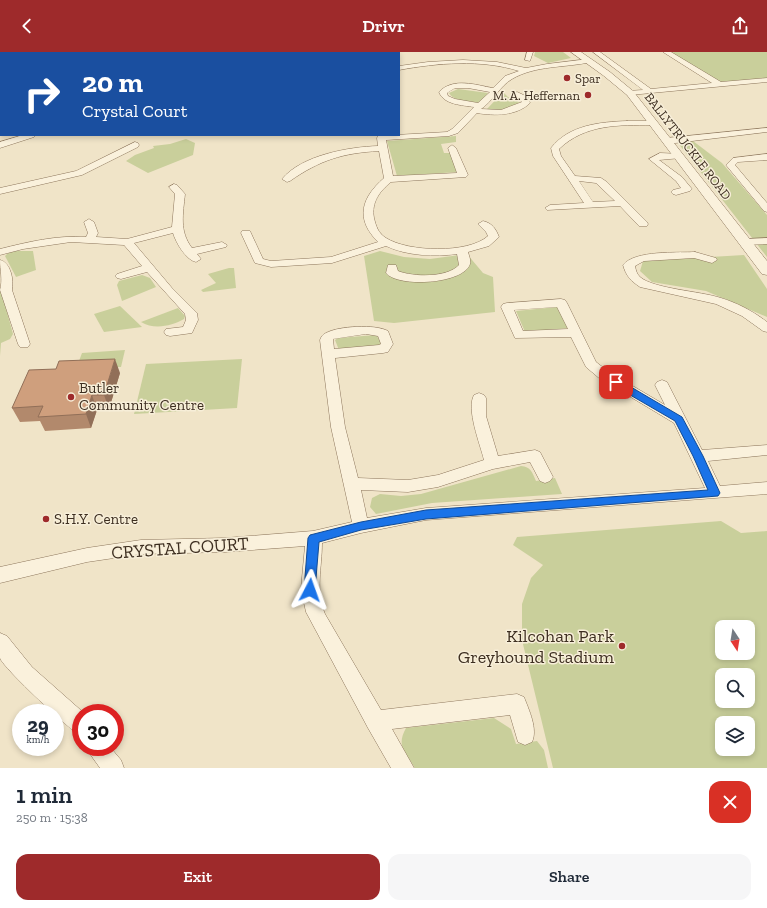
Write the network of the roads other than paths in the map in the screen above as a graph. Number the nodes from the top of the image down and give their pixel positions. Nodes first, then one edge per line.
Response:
1 (147, 52) edge
2 (154, 52) edge
3 (530, 52) edge
4 (575, 52) edge
5 (666, 52) edge
6 (592, 57) edge
7 (400, 59) edge
8 (528, 60) dead end
9 (411, 65) junction
10 (400, 68) edge
11 (525, 70) junction
12 (767, 80) edge
13 (720, 85) junction
14 (495, 91) junction
15 (651, 92) junction
16 (630, 93) junction
17 (516, 94) dead end
18 (478, 108) junction
19 (652, 123) junction
20 (767, 130) edge
21 (400, 135) edge
22 (28, 136) edge
23 (380, 136) edge
24 (667, 141) junction
25 (1, 144) edge
26 (135, 145) dead end
27 (383, 148) junction
28 (452, 148) dead end
29 (678, 156) junction
30 (767, 157) edge
31 (571, 178) junction
32 (287, 179) dead end
33 (390, 179) junction
34 (174, 187) dead end
35 (0, 191) edge
36 (676, 192) dead end
37 (622, 203) junction
38 (590, 205) junction
39 (550, 208) dead end
40 (767, 209) edge
41 (89, 222) dead end
42 (483, 224) dead end
43 (643, 224) dead end
44 (177, 230) junction
45 (246, 232) dead end
46 (89, 240) junction
47 (767, 241) edge
48 (127, 242) junction
49 (745, 242) junction
50 (386, 243) junction
51 (222, 245) dead end
52 (461, 249) junction
53 (0, 252) edge
54 (712, 260) dead end
55 (0, 262) edge
56 (392, 267) dead end
57 (148, 268) junction
58 (767, 271) edge
59 (121, 276) dead end
60 (767, 328) edge
61 (170, 332) dead end
62 (576, 333) junction
63 (24, 344) dead end
64 (329, 354) dead end
65 (662, 385) dead end
66 (478, 398) dead end
67 (678, 419) junction
68 (767, 450) edge
69 (698, 456) junction
70 (492, 463) junction
71 (545, 478) dead end
72 (351, 484) junction
73 (767, 488) edge
74 (715, 493) junction
75 (361, 526) junction
76 (314, 538) junction
77 (0, 575) edge
78 (0, 642) edge
79 (72, 716) edge
80 (375, 721) junction
81 (525, 735) dead end
82 (104, 756) edge
83 (113, 768) edge
84 (403, 768) edge

1 - 2 street
3 - 8 street
4 - 6 street, BALLYTRUCKLE ROAD
5 - 13 street
6 - 11 street
6 - 15 street
6 - 16 street, BALLYTRUCKLE ROAD
7 - 9 street
9 - 10 street
9 - 11 street
11 - 14 street
12 - 13 street
13 - 15 street
14 - 18 street
14 - 18 street
15 - 16 street
16 - 19 street, BALLYTRUCKLE ROAD
17 - 18 street
18 - 21 street
19 - 24 street, BALLYTRUCKLE ROAD
19 - 31 street
20 - 24 street
22 - 25 street
23 - 27 street
24 - 29 street, BALLYTRUCKLE ROAD
26 - 35 street
27 - 32 street
27 - 33 street
28 - 33 street
29 - 36 street
29 - 49 street, BALLYTRUCKLE ROAD
30 - 40 street
31 - 37 street
31 - 38 street
33 - 50 street
34 - 44 street
37 - 38 street
37 - 43 street
38 - 39 street
41 - 46 street
42 - 52 street
44 - 48 street
44 - 51 street
45 - 50 street
46 - 48 street
46 - 53 street
47 - 49 street
48 - 57 street
49 - 58 street, BALLYTRUCKLE ROAD
50 - 52 street
52 - 56 street
54 - 60 street
55 - 63 street
57 - 59 street
57 - 61 street
62 - 62 street
62 - 67 street
64 - 72 street
65 - 67 street
66 - 70 street
67 - 69 street
68 - 69 street
69 - 74 street
70 - 71 street
70 - 72 street
72 - 75 street
73 - 74 street, CRYSTAL COURT
74 - 75 street, CRYSTAL COURT
75 - 76 street, CRYSTAL COURT
76 - 77 street, CRYSTAL COURT
76 - 80 street
78 - 79 street
80 - 81 street
80 - 84 street
82 - 83 street

